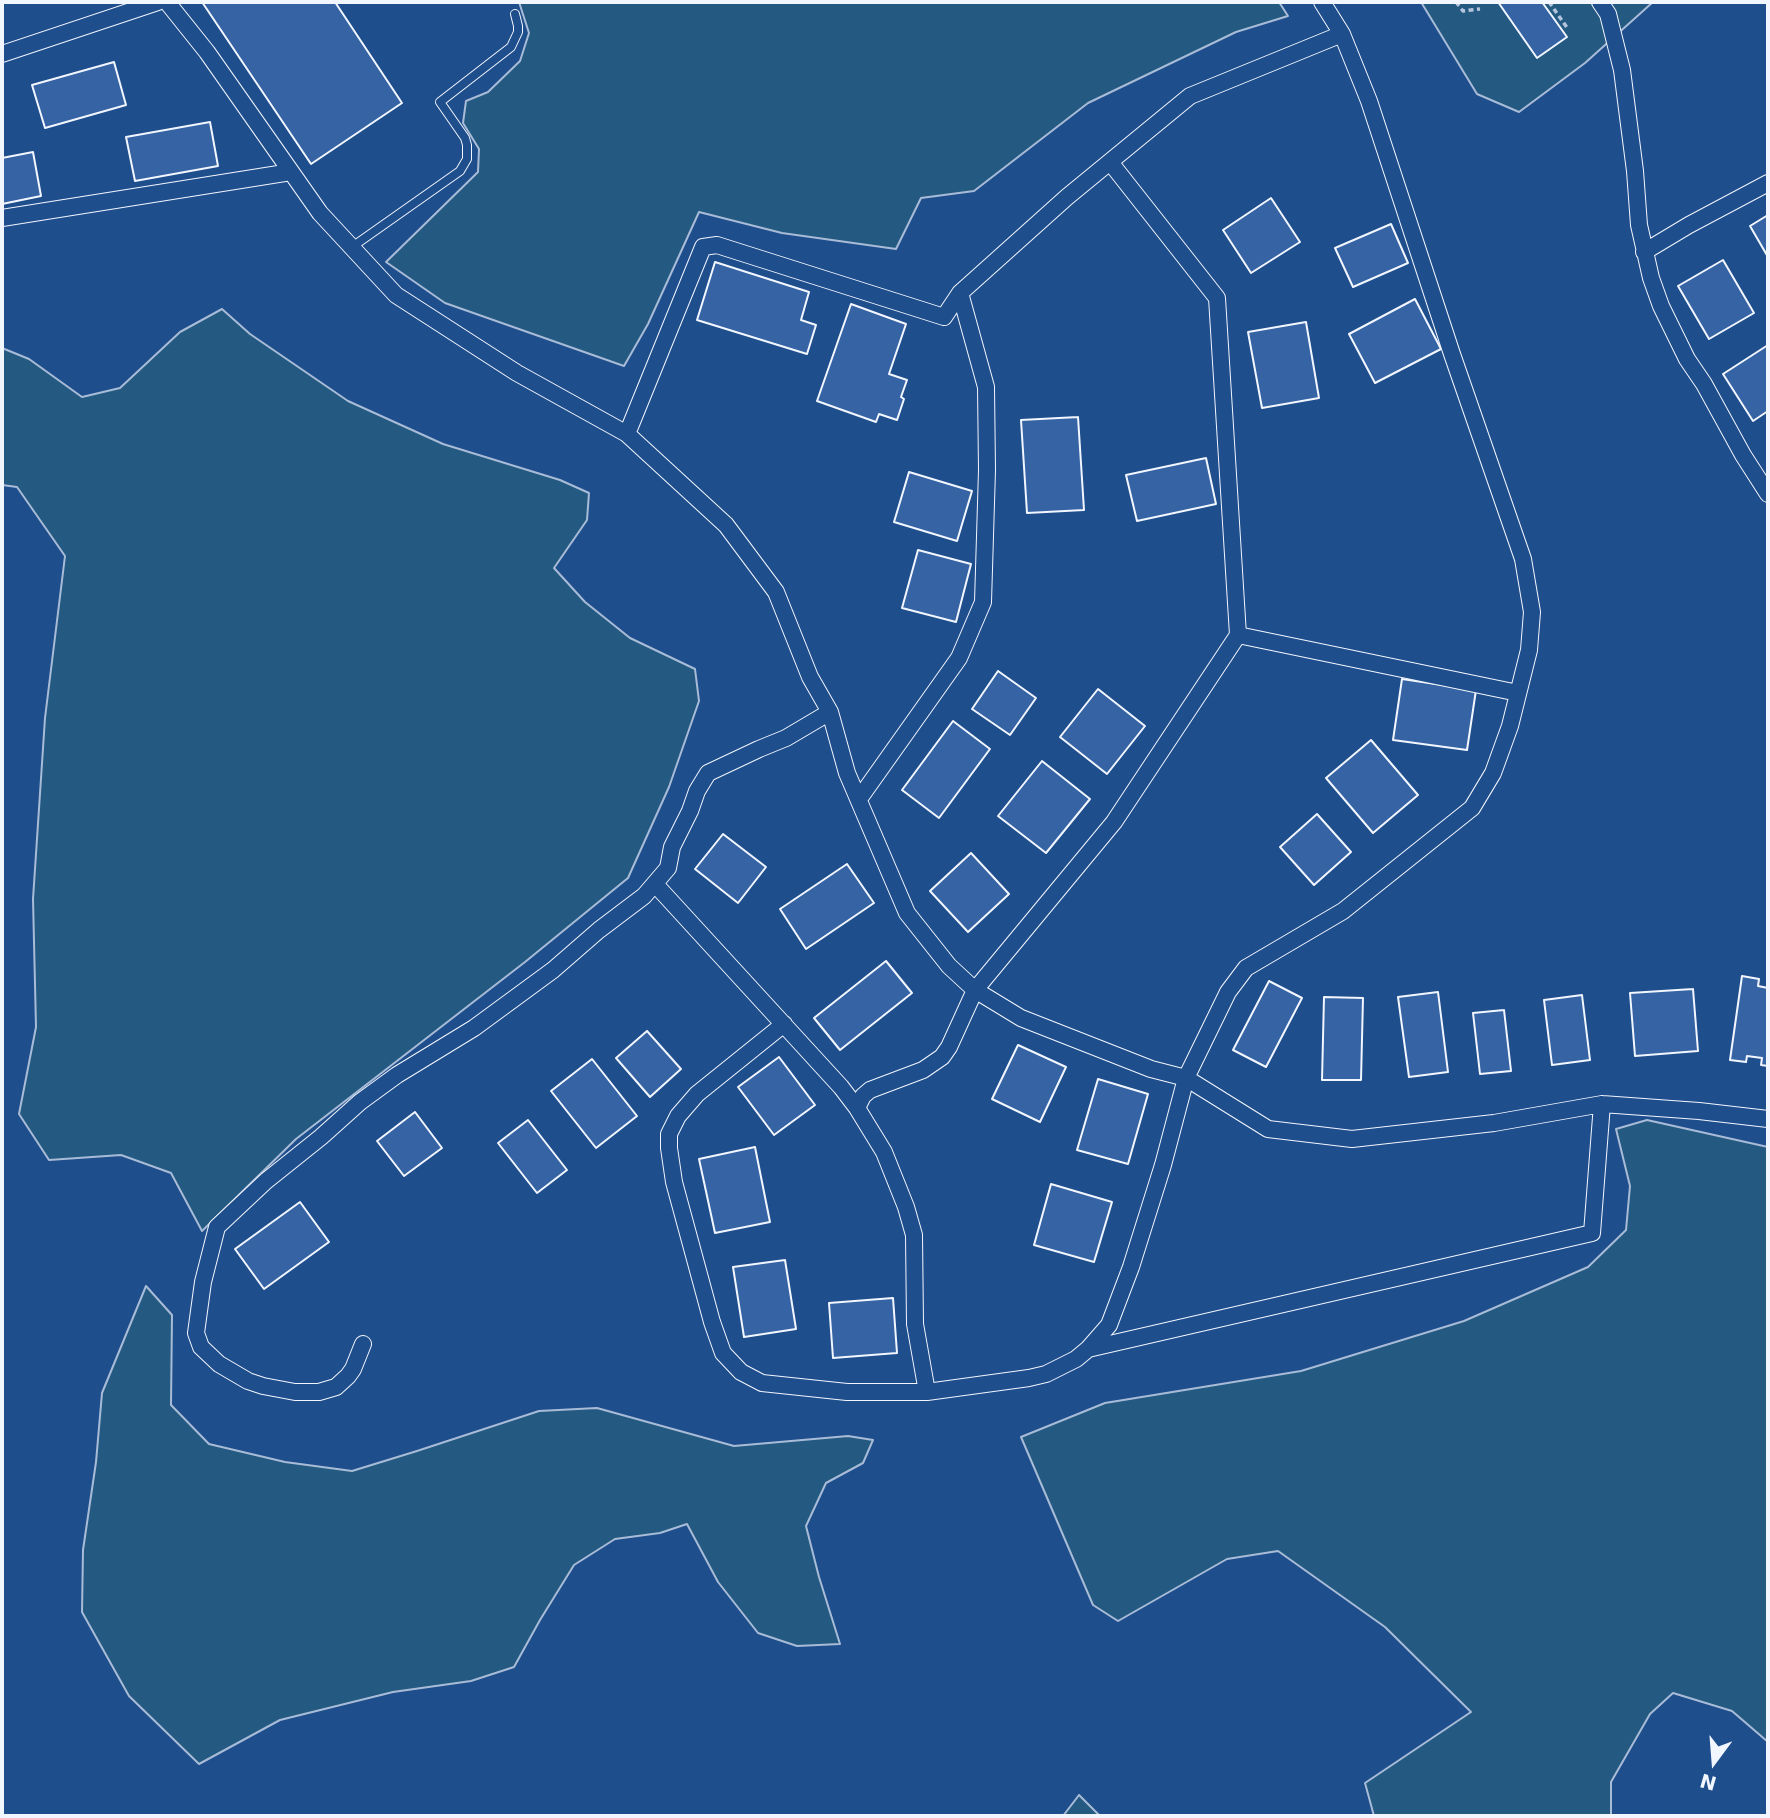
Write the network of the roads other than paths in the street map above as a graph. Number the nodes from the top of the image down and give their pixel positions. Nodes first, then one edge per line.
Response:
1 (158, 2) edge
2 (167, 2) edge
3 (1322, 2) edge
4 (1600, 2) edge
5 (515, 14) dead end
6 (1342, 34) junction
7 (2, 54) edge
8 (1110, 162) junction
9 (291, 172) junction
10 (1768, 183) edge
11 (2, 218) edge
12 (352, 247) junction
13 (1644, 252) junction
14 (960, 293) junction
15 (627, 434) junction
16 (1768, 494) edge
17 (1238, 635) junction
18 (1518, 693) junction
19 (830, 712) junction
20 (859, 799) junction
21 (656, 884) junction
22 (975, 990) junction
23 (784, 1024) junction
24 (1186, 1079) junction
25 (1602, 1104) junction
26 (857, 1108) junction
27 (1768, 1119) edge
28 (363, 1343) dead end
29 (1088, 1349) junction
30 (927, 1392) junction

1 - 7 street
2 - 9 street
3 - 6 street
4 - 13 street
5 - 12 lane
6 - 8 street
6 - 18 street
8 - 14 street
8 - 17 street
9 - 11 street
9 - 12 street
10 - 13 street
12 - 15 street
13 - 16 street
14 - 15 street
14 - 20 street
15 - 19 street
17 - 18 street
17 - 22 street
18 - 24 street
19 - 20 street
19 - 21 street
20 - 22 street
21 - 23 street
21 - 28 street
22 - 24 street
22 - 26 street
23 - 26 street
23 - 30 street
24 - 25 street
24 - 29 street
25 - 27 street
25 - 29 street
26 - 30 street
29 - 30 street

